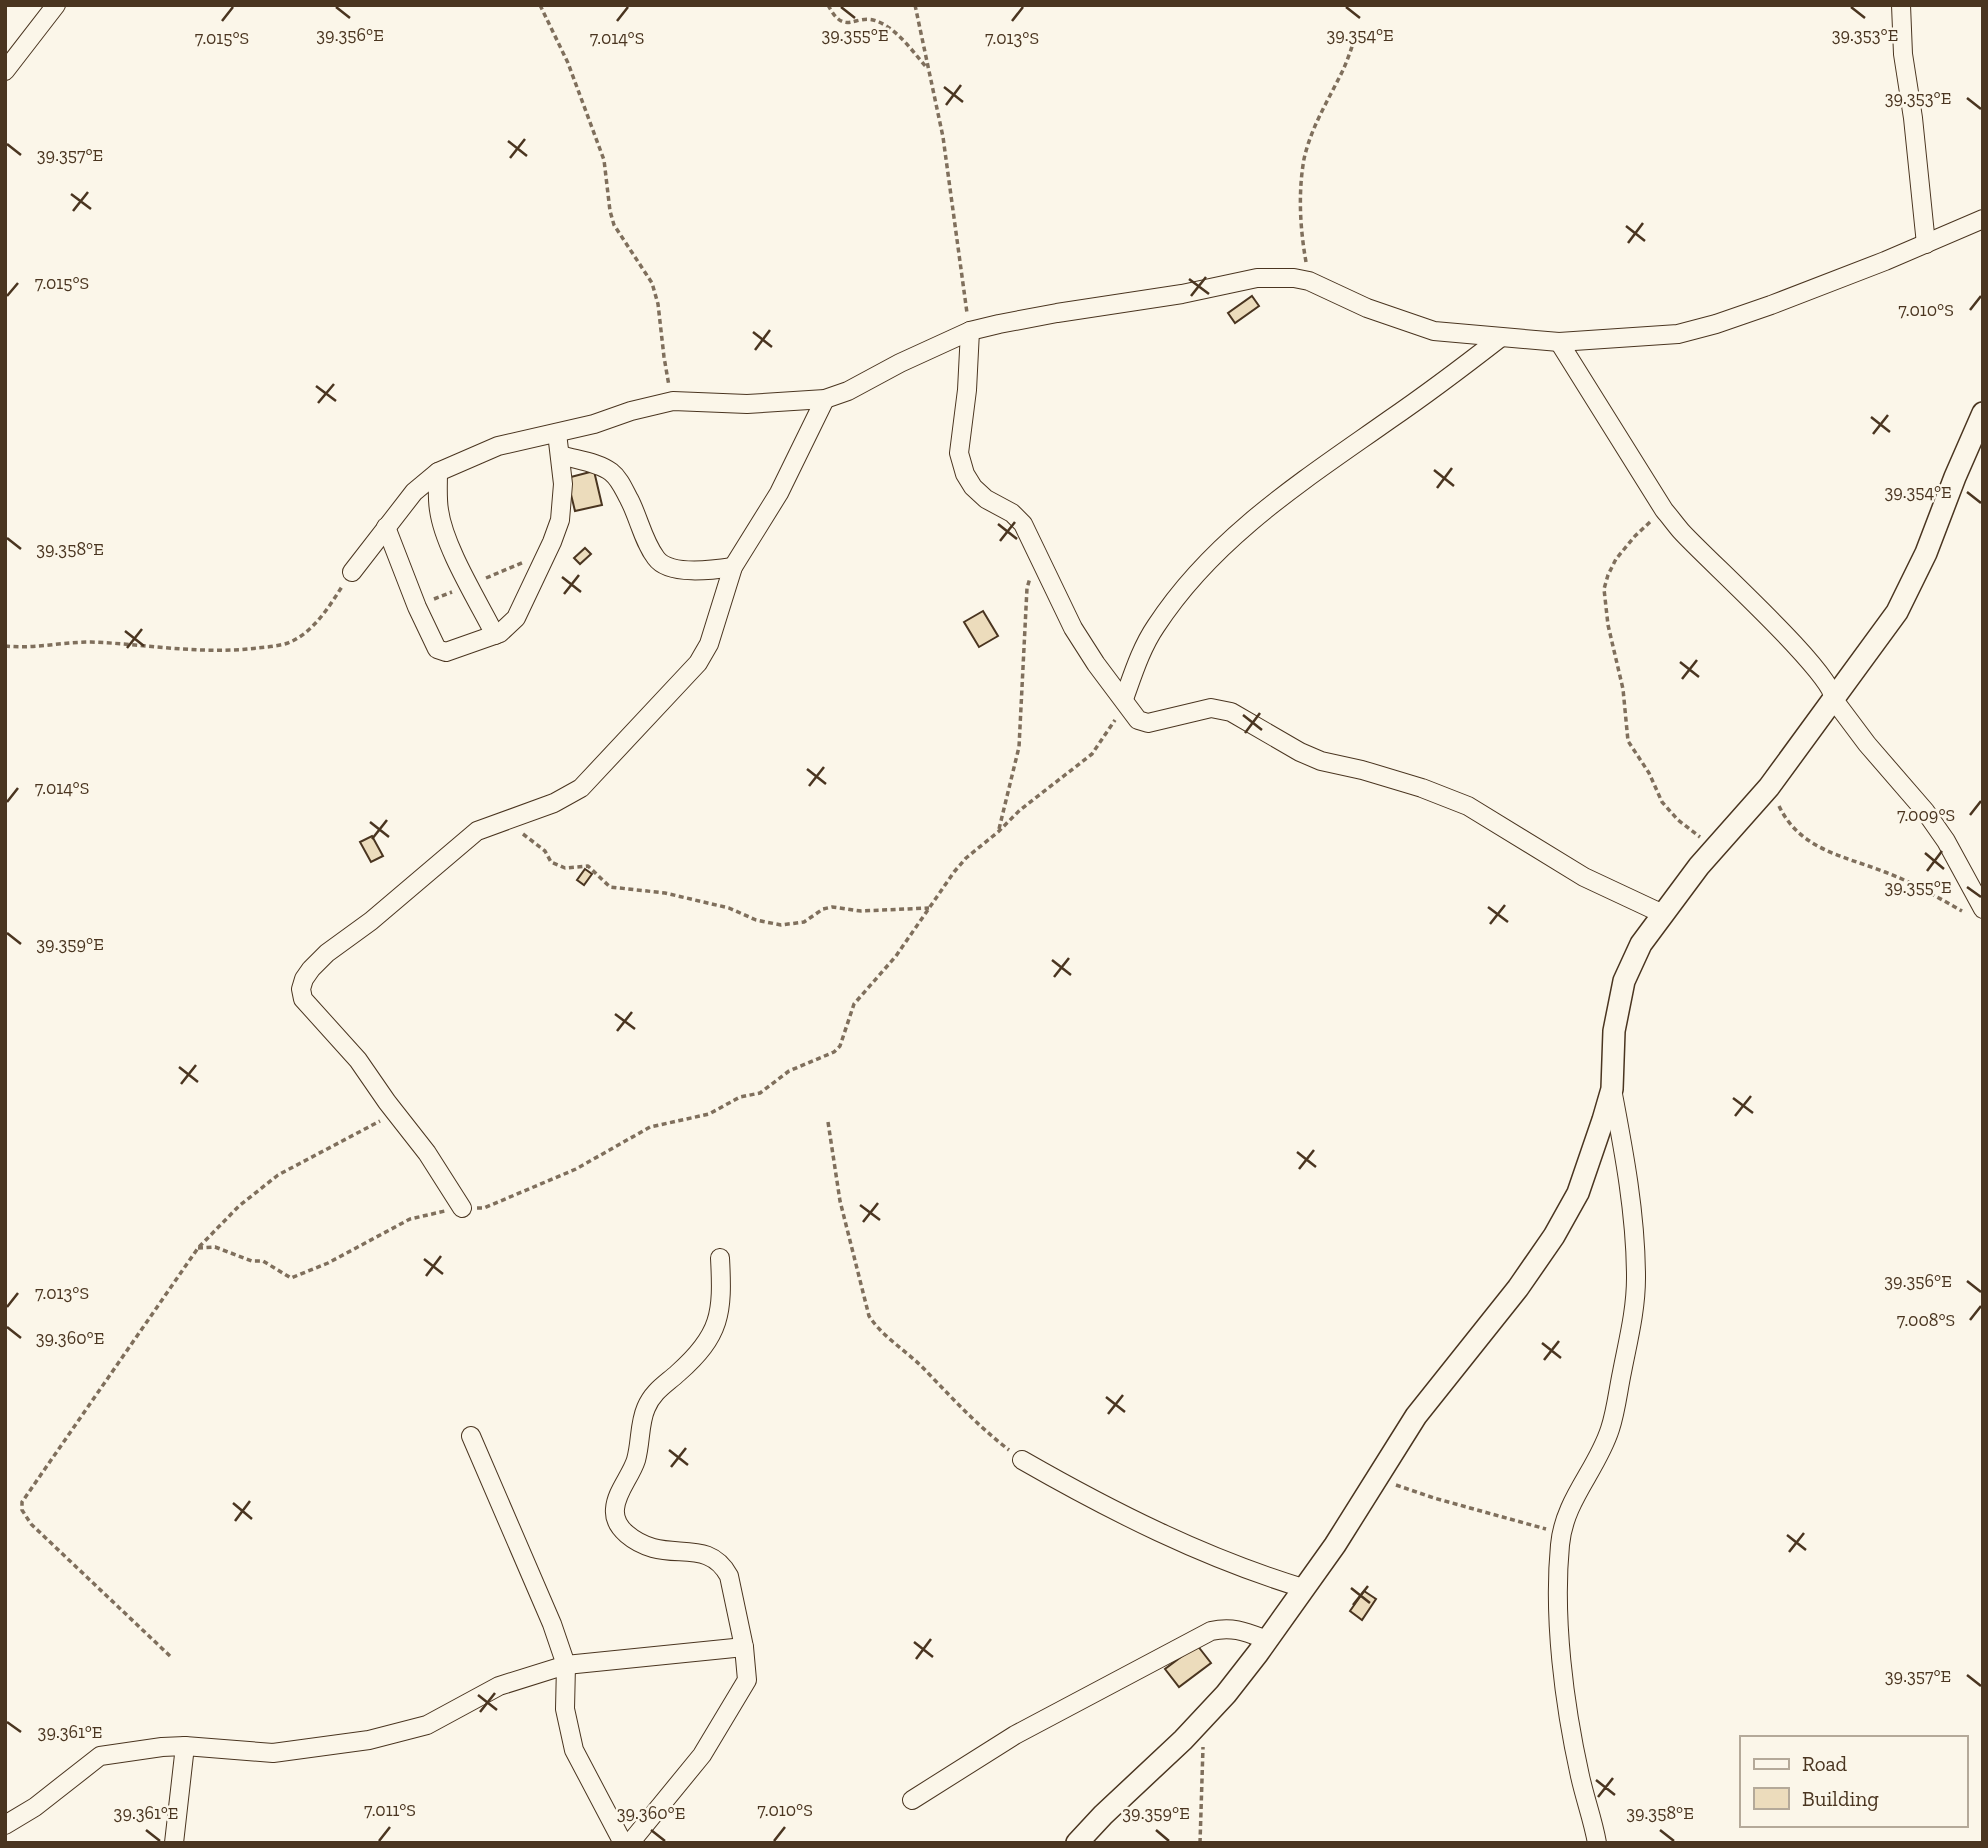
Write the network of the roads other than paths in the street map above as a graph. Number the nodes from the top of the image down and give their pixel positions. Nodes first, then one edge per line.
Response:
1 (56, 5) edge
2 (1900, 5) edge
3 (5, 71) edge
4 (1983, 219) edge
5 (1926, 244) junction
6 (970, 331) junction
7 (1500, 338) junction
8 (1559, 342) junction
9 (825, 399) junction
10 (1983, 413) edge
11 (557, 433) junction
12 (561, 455) junction
13 (438, 472) junction
14 (386, 527) junction
15 (733, 566) junction
16 (352, 572) road end
17 (495, 635) junction
18 (1124, 699) junction
19 (1834, 700) junction
20 (1978, 913) edge
21 (1663, 914) junction
22 (1612, 1089) junction
23 (462, 1208) road end
24 (720, 1258) dead end
25 (471, 1436) dead end
26 (1022, 1460) road end
27 (1303, 1588) junction
28 (1266, 1640) junction
29 (744, 1647) junction
30 (566, 1665) junction
31 (185, 1746) junction
32 (912, 1800) dead end
33 (5, 1825) edge
34 (174, 1843) edge
35 (623, 1843) edge
36 (631, 1843) edge
37 (1077, 1843) edge
38 (1597, 1843) edge

1 - 3 street
2 - 5 street
4 - 5 street
5 - 8 street
6 - 7 street
6 - 9 street
6 - 18 street
7 - 8 street
7 - 18 street
8 - 19 street
9 - 11 street
9 - 15 street
10 - 19 street
11 - 12 street
11 - 13 street
12 - 15 street
12 - 17 street
13 - 14 street
13 - 17 street
14 - 16 street
14 - 17 street
15 - 23 street
18 - 21 street
19 - 20 street
19 - 21 street
21 - 22 street
22 - 27 street
22 - 38 street
24 - 29 street
25 - 30 street
26 - 27 street
27 - 28 street
28 - 32 street
28 - 37 street
29 - 30 street
29 - 36 street
30 - 31 street
30 - 35 street
31 - 33 street
31 - 34 street

